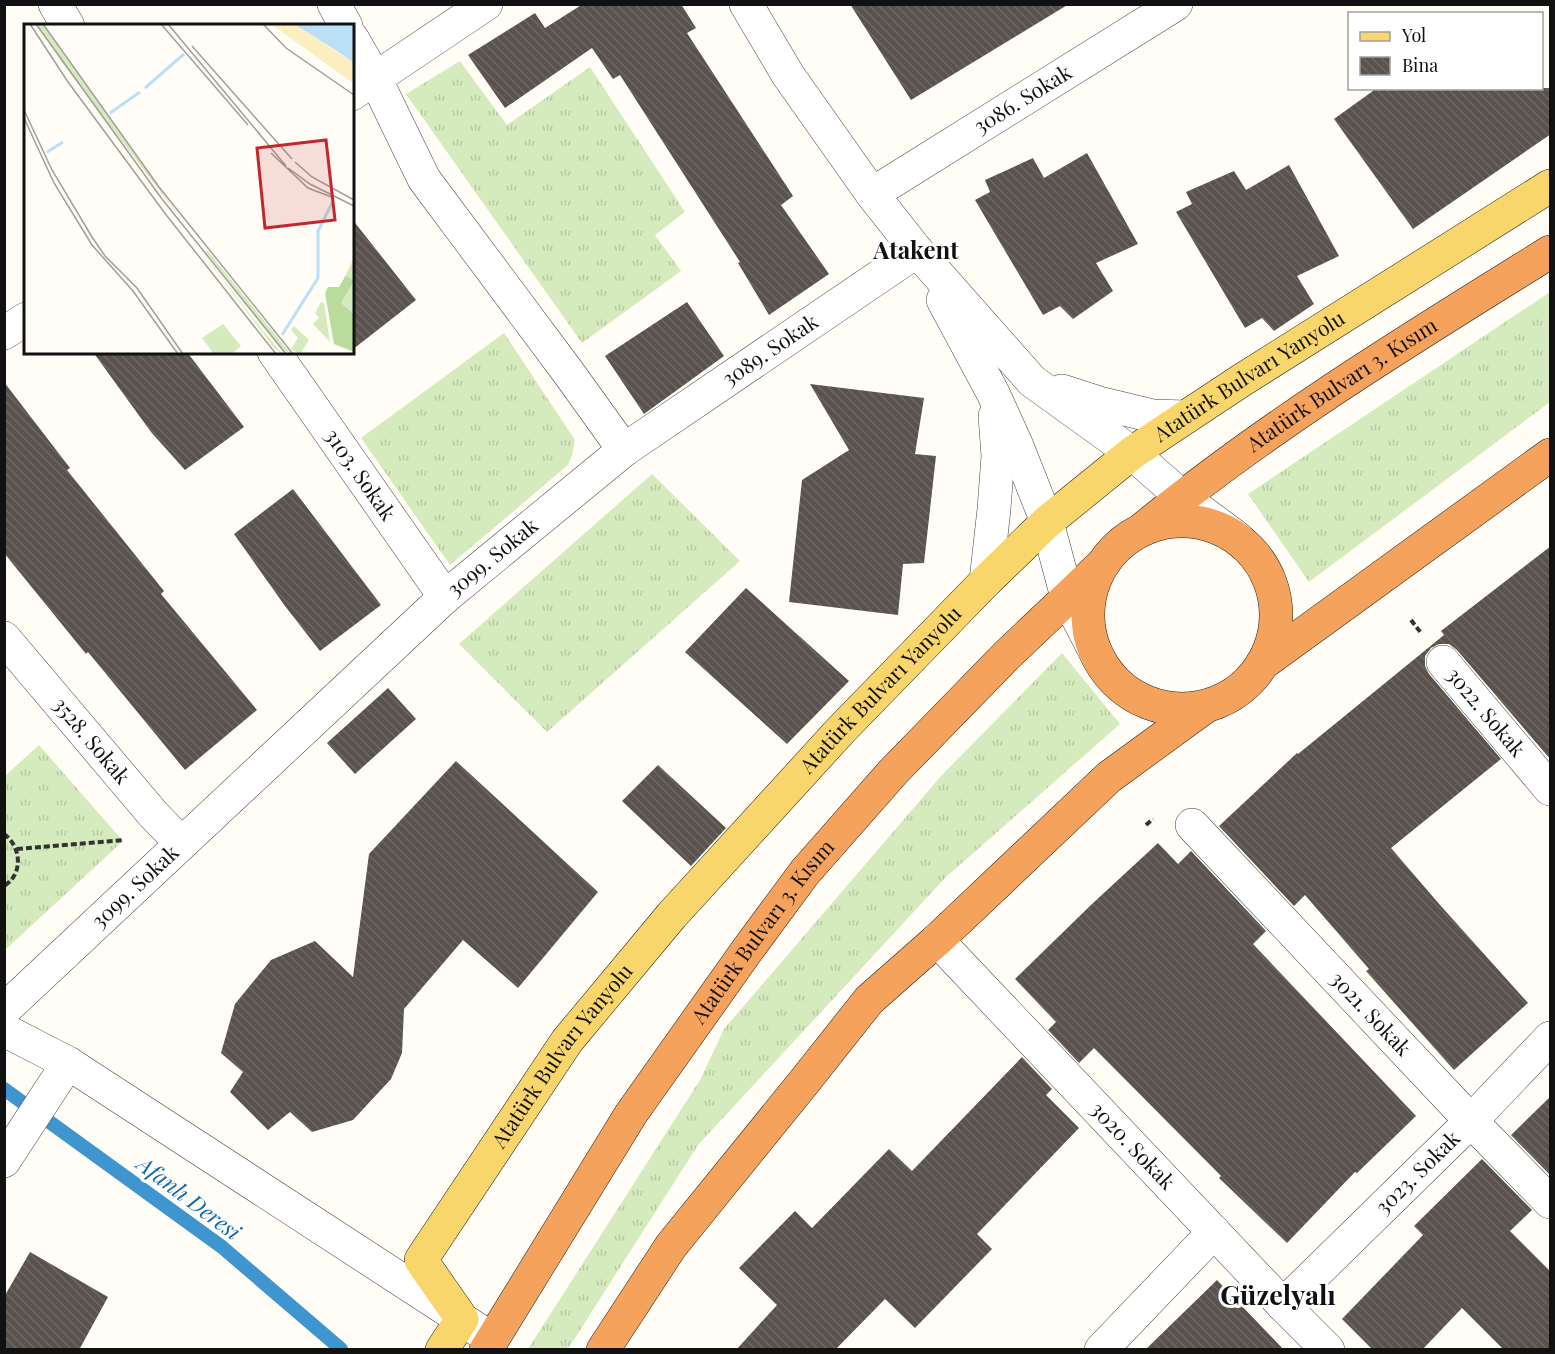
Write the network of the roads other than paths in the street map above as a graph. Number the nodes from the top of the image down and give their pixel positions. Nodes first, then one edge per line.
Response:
1 (55, 4) edge
2 (334, 4) edge
3 (486, 4) edge
4 (746, 4) edge
5 (1176, 4) edge
6 (67, 24) edge
7 (345, 24) edge
8 (354, 46) edge
9 (364, 86) edge
10 (1551, 186) edge
11 (872, 194) junction
12 (917, 251) junction
13 (1551, 252) edge
14 (24, 320) edge
15 (4, 333) edge
16 (275, 354) edge
17 (1032, 381) junction
18 (993, 393) junction
19 (1186, 417) junction
20 (624, 450) junction
21 (1132, 453) junction
22 (1551, 455) edge
23 (1182, 496) junction
24 (1047, 522) junction
25 (1141, 530) junction
26 (1237, 538) junction
27 (1104, 563) junction
28 (986, 581) junction
29 (445, 597) junction
30 (1067, 597) junction
31 (4, 638) edge
32 (1099, 659) junction
33 (1443, 662) dead end
34 (1262, 664) junction
35 (1205, 707) junction
36 (1551, 789) edge
37 (1192, 825) dead end
38 (181, 843) junction
39 (937, 940) junction
40 (4, 1010) edge
41 (4, 1030) edge
42 (1551, 1038) edge
43 (68, 1063) junction
44 (1471, 1121) junction
45 (5, 1161) edge
46 (1551, 1202) edge
47 (1214, 1232) junction
48 (1282, 1305) junction
49 (462, 1319) junction
50 (489, 1344) edge
51 (442, 1350) edge
52 (603, 1350) edge
53 (1101, 1350) edge
54 (1328, 1350) edge

1 - 6 street
2 - 7 street
3 - 9 street
4 - 11 street
5 - 11 street, 3086. Sokak
8 - 9 street
9 - 20 street
10 - 19 main road, Atatürk Bulvarı Yanyolu
11 - 12 street
12 - 17 street
12 - 18 street
12 - 20 street, 3089. Sokak
13 - 23 highway, Atatürk Bulvarı 3. Kısım
14 - 15 street
16 - 29 street, 3103. Sokak
17 - 19 street
17 - 21 street
18 - 24 street
18 - 28 street
19 - 21 main road, Atatürk Bulvarı Yanyolu
20 - 29 street, 3099. Sokak
21 - 23 street
21 - 24 main road, Atatürk Bulvarı Yanyolu
22 - 34 highway
23 - 25 highway, Atatürk Bulvarı 3. Kısım
23 - 26 street
24 - 28 main road, Atatürk Bulvarı Yanyolu
24 - 30 street
25 - 26 highway
25 - 27 highway
26 - 34 highway
27 - 30 highway, Atatürk Bulvarı 3. Kısım
27 - 32 highway
28 - 49 main road, Atatürk Bulvarı Yanyolu
29 - 38 street, 3099. Sokak
30 - 32 street
30 - 50 highway, Atatürk Bulvarı 3. Kısım
31 - 38 street, 3528. Sokak
32 - 35 highway
33 - 36 street, 3022. Sokak
34 - 35 highway
35 - 39 highway
37 - 44 street, 3021. Sokak
38 - 40 street, 3099. Sokak
39 - 47 street, 3020. Sokak
39 - 52 highway
41 - 43 street
42 - 44 street, 3023. Sokak
43 - 45 street
43 - 49 street
44 - 46 street, 3021. Sokak
44 - 48 street, 3023. Sokak
47 - 48 street, 3020. Sokak
47 - 53 street
48 - 54 street, 3020. Sokak
49 - 50 street
49 - 51 main road

